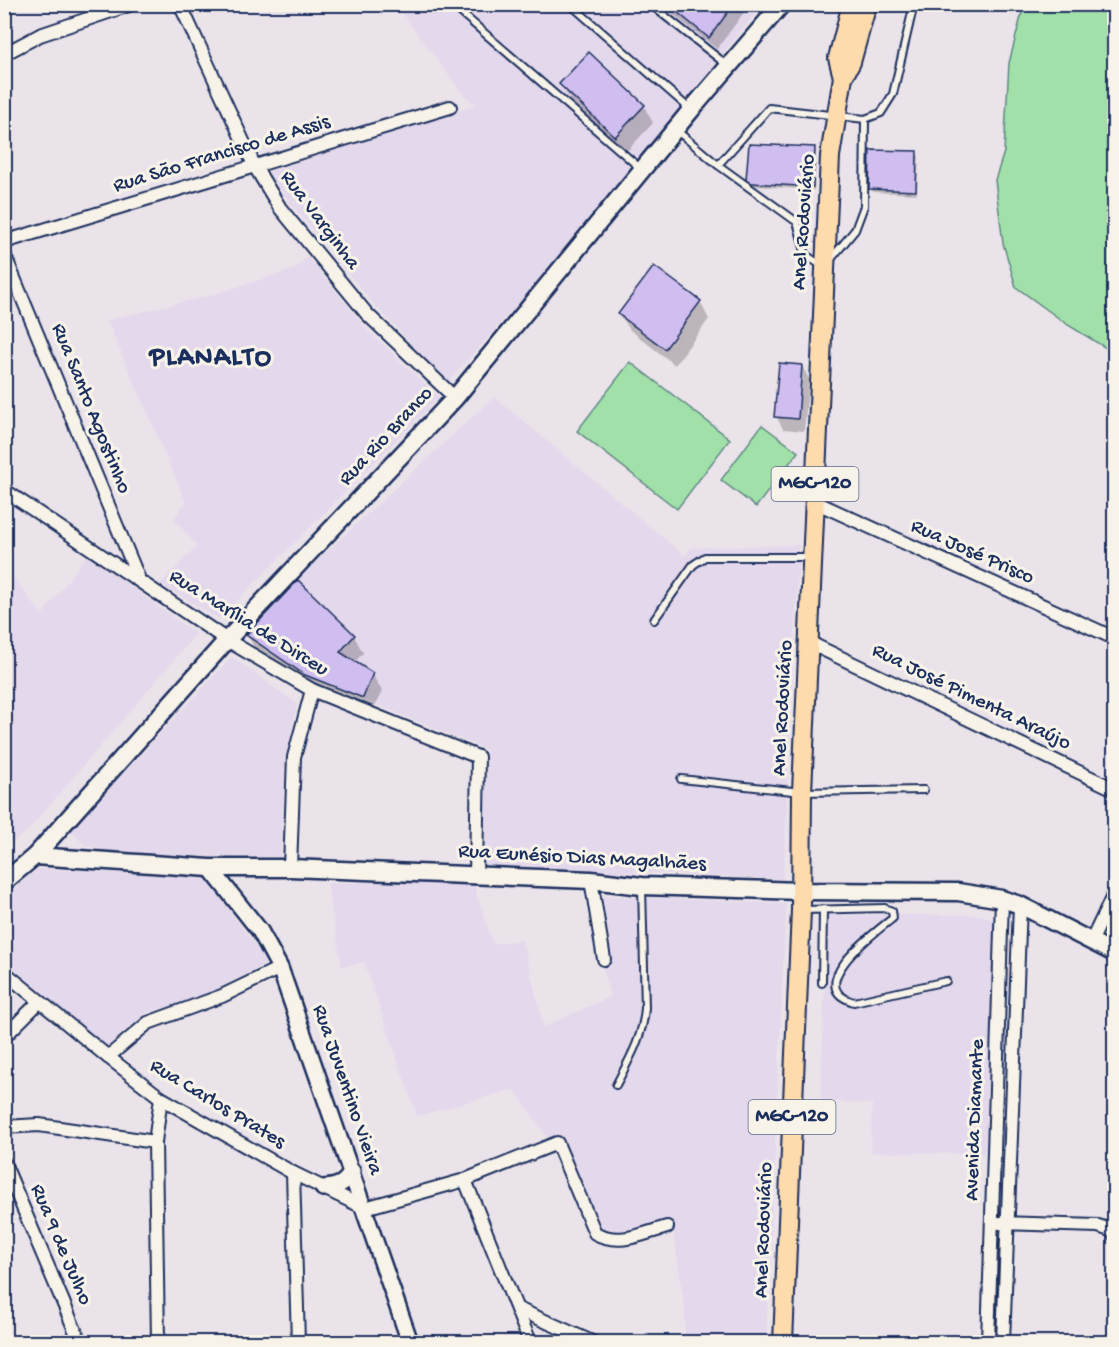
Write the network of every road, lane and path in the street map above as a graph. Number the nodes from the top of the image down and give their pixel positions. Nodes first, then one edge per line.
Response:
1 (132, 4) edge
2 (180, 4) edge
3 (451, 4) edge
4 (570, 4) edge
5 (650, 4) edge
6 (782, 4) edge
7 (867, 4) edge
8 (914, 4) edge
9 (847, 8) edge
10 (4, 54) edge
11 (729, 67) junction
12 (843, 77) junction
13 (450, 107) dead end
14 (691, 110) junction
15 (837, 116) junction
16 (865, 119) junction
17 (675, 130) junction
18 (254, 165) junction
19 (718, 165) junction
20 (642, 171) junction
21 (4, 242) edge
22 (4, 254) edge
23 (824, 267) junction
24 (455, 398) junction
25 (4, 490) edge
26 (815, 502) junction
27 (812, 557) junction
28 (138, 579) junction
29 (654, 620) dead end
30 (1114, 638) edge
31 (227, 640) junction
32 (810, 643) junction
33 (312, 690) junction
34 (681, 779) dead end
35 (1114, 789) edge
36 (924, 790) dead end
37 (802, 792) junction
38 (35, 856) junction
39 (210, 868) junction
40 (290, 868) junction
41 (476, 875) junction
42 (591, 880) junction
43 (4, 882) edge
44 (642, 886) junction
45 (800, 891) junction
46 (1114, 894) edge
47 (1002, 899) junction
48 (1020, 904) junction
49 (823, 909) junction
50 (801, 910) junction
51 (1091, 942) junction
52 (1114, 952) edge
53 (604, 958) dead end
54 (280, 968) junction
55 (4, 972) edge
56 (946, 981) dead end
57 (822, 983) dead end
58 (39, 1002) junction
59 (4, 1037) edge
60 (108, 1057) junction
61 (616, 1085) dead end
62 (161, 1098) junction
63 (4, 1127) edge
64 (155, 1142) junction
65 (4, 1163) edge
66 (352, 1171) junction
67 (293, 1173) junction
68 (465, 1180) junction
69 (323, 1188) junction
70 (364, 1208) junction
71 (992, 1223) junction
72 (1006, 1224) junction
73 (667, 1227) dead end
74 (1114, 1234) edge
75 (518, 1309) junction
76 (80, 1342) edge
77 (158, 1342) edge
78 (298, 1342) edge
79 (410, 1342) edge
80 (530, 1342) edge
81 (592, 1342) edge
82 (783, 1342) edge
83 (988, 1342) edge
84 (1003, 1342) edge

1 - 10 street
2 - 18 street, Rua Varginha
3 - 20 lane
4 - 14 lane
5 - 11 lane
6 - 11 main road, Rua Rio Branco
7 - 12 main road, Anel Rodoviário / MGC-120
8 - 16 lane
9 - 12 main road, Anel Rodoviário / MGC-120
11 - 14 main road, Rua Rio Branco
12 - 15 main road, Anel Rodoviário / MGC-120
13 - 18 street, Rua São Francisco de Assis
14 - 17 main road, Rua Rio Branco
15 - 16 lane
15 - 19 lane
15 - 23 main road, Anel Rodoviário / MGC-120
16 - 23 lane
17 - 19 lane
17 - 20 main road, Rua Rio Branco
18 - 21 street, Rua São Francisco de Assis
18 - 24 street, Rua Varginha
19 - 23 lane
20 - 24 main road, Rua Rio Branco
22 - 28 street, Rua Santo Agostinho
23 - 26 main road, Anel Rodoviário / MGC-120
24 - 31 main road, Rua Rio Branco
25 - 28 street, Rua Marília de Dirceu
26 - 27 main road, Anel Rodoviário / MGC-120
26 - 30 street, Rua José Prisco
27 - 29 lane
27 - 32 main road, Anel Rodoviário / MGC-120
28 - 31 street, Rua Marília de Dirceu
31 - 33 street, Rua Marília de Dirceu
31 - 38 main road, Rua Rio Branco
32 - 35 street, Rua José Pimenta Araújo
32 - 37 main road, Anel Rodoviário / MGC-120
33 - 40 street
33 - 41 street, Rua Marília de Dirceu
34 - 37 lane
36 - 37 lane
37 - 45 main road, Anel Rodoviário / MGC-120
38 - 39 main road, Rua Eunésio Dias Magalhães
38 - 43 main road, Rua Rio Branco
39 - 40 main road, Rua Eunésio Dias Magalhães
39 - 54 street, Rua Juventino Vieira
40 - 41 main road, Rua Eunésio Dias Magalhães
41 - 42 main road, Rua Eunésio Dias Magalhães
42 - 44 main road, Rua Eunésio Dias Magalhães
42 - 53 street
44 - 45 main road, Rua Eunésio Dias Magalhães
44 - 61 lane
45 - 47 main road, Rua Eunésio Dias Magalhães
45 - 50 main road, Anel Rodoviário / MGC-120
46 - 51 street
47 - 48 main road, Rua Eunésio Dias Magalhães
47 - 71 street, Avenida Diamante
48 - 51 main road, Rua Eunésio Dias Magalhães
48 - 72 street, Avenida Diamante
49 - 50 lane
49 - 56 lane
49 - 57 lane
50 - 82 main road, Anel Rodoviário / MGC-120
51 - 52 main road, Rua Eunésio Dias Magalhães
54 - 60 street
54 - 66 street, Rua Juventino Vieira
55 - 58 street, Rua Carlos Prates
58 - 59 street
58 - 60 street, Rua Carlos Prates
60 - 62 street, Rua Carlos Prates
62 - 64 street
62 - 67 street, Rua Carlos Prates
63 - 64 street
64 - 77 street
65 - 76 street, Rua 9 de Julho
66 - 69 street
66 - 70 street, Rua Juventino Vieira
67 - 69 street, Rua Carlos Prates
67 - 78 street
68 - 70 street
68 - 73 street
68 - 75 street
69 - 70 street, Rua Carlos Prates
70 - 79 street, Rua Juventino Vieira
71 - 72 street
71 - 83 street, Avenida Diamante
72 - 74 street
72 - 84 street, Avenida Diamante
75 - 80 street
75 - 81 street

